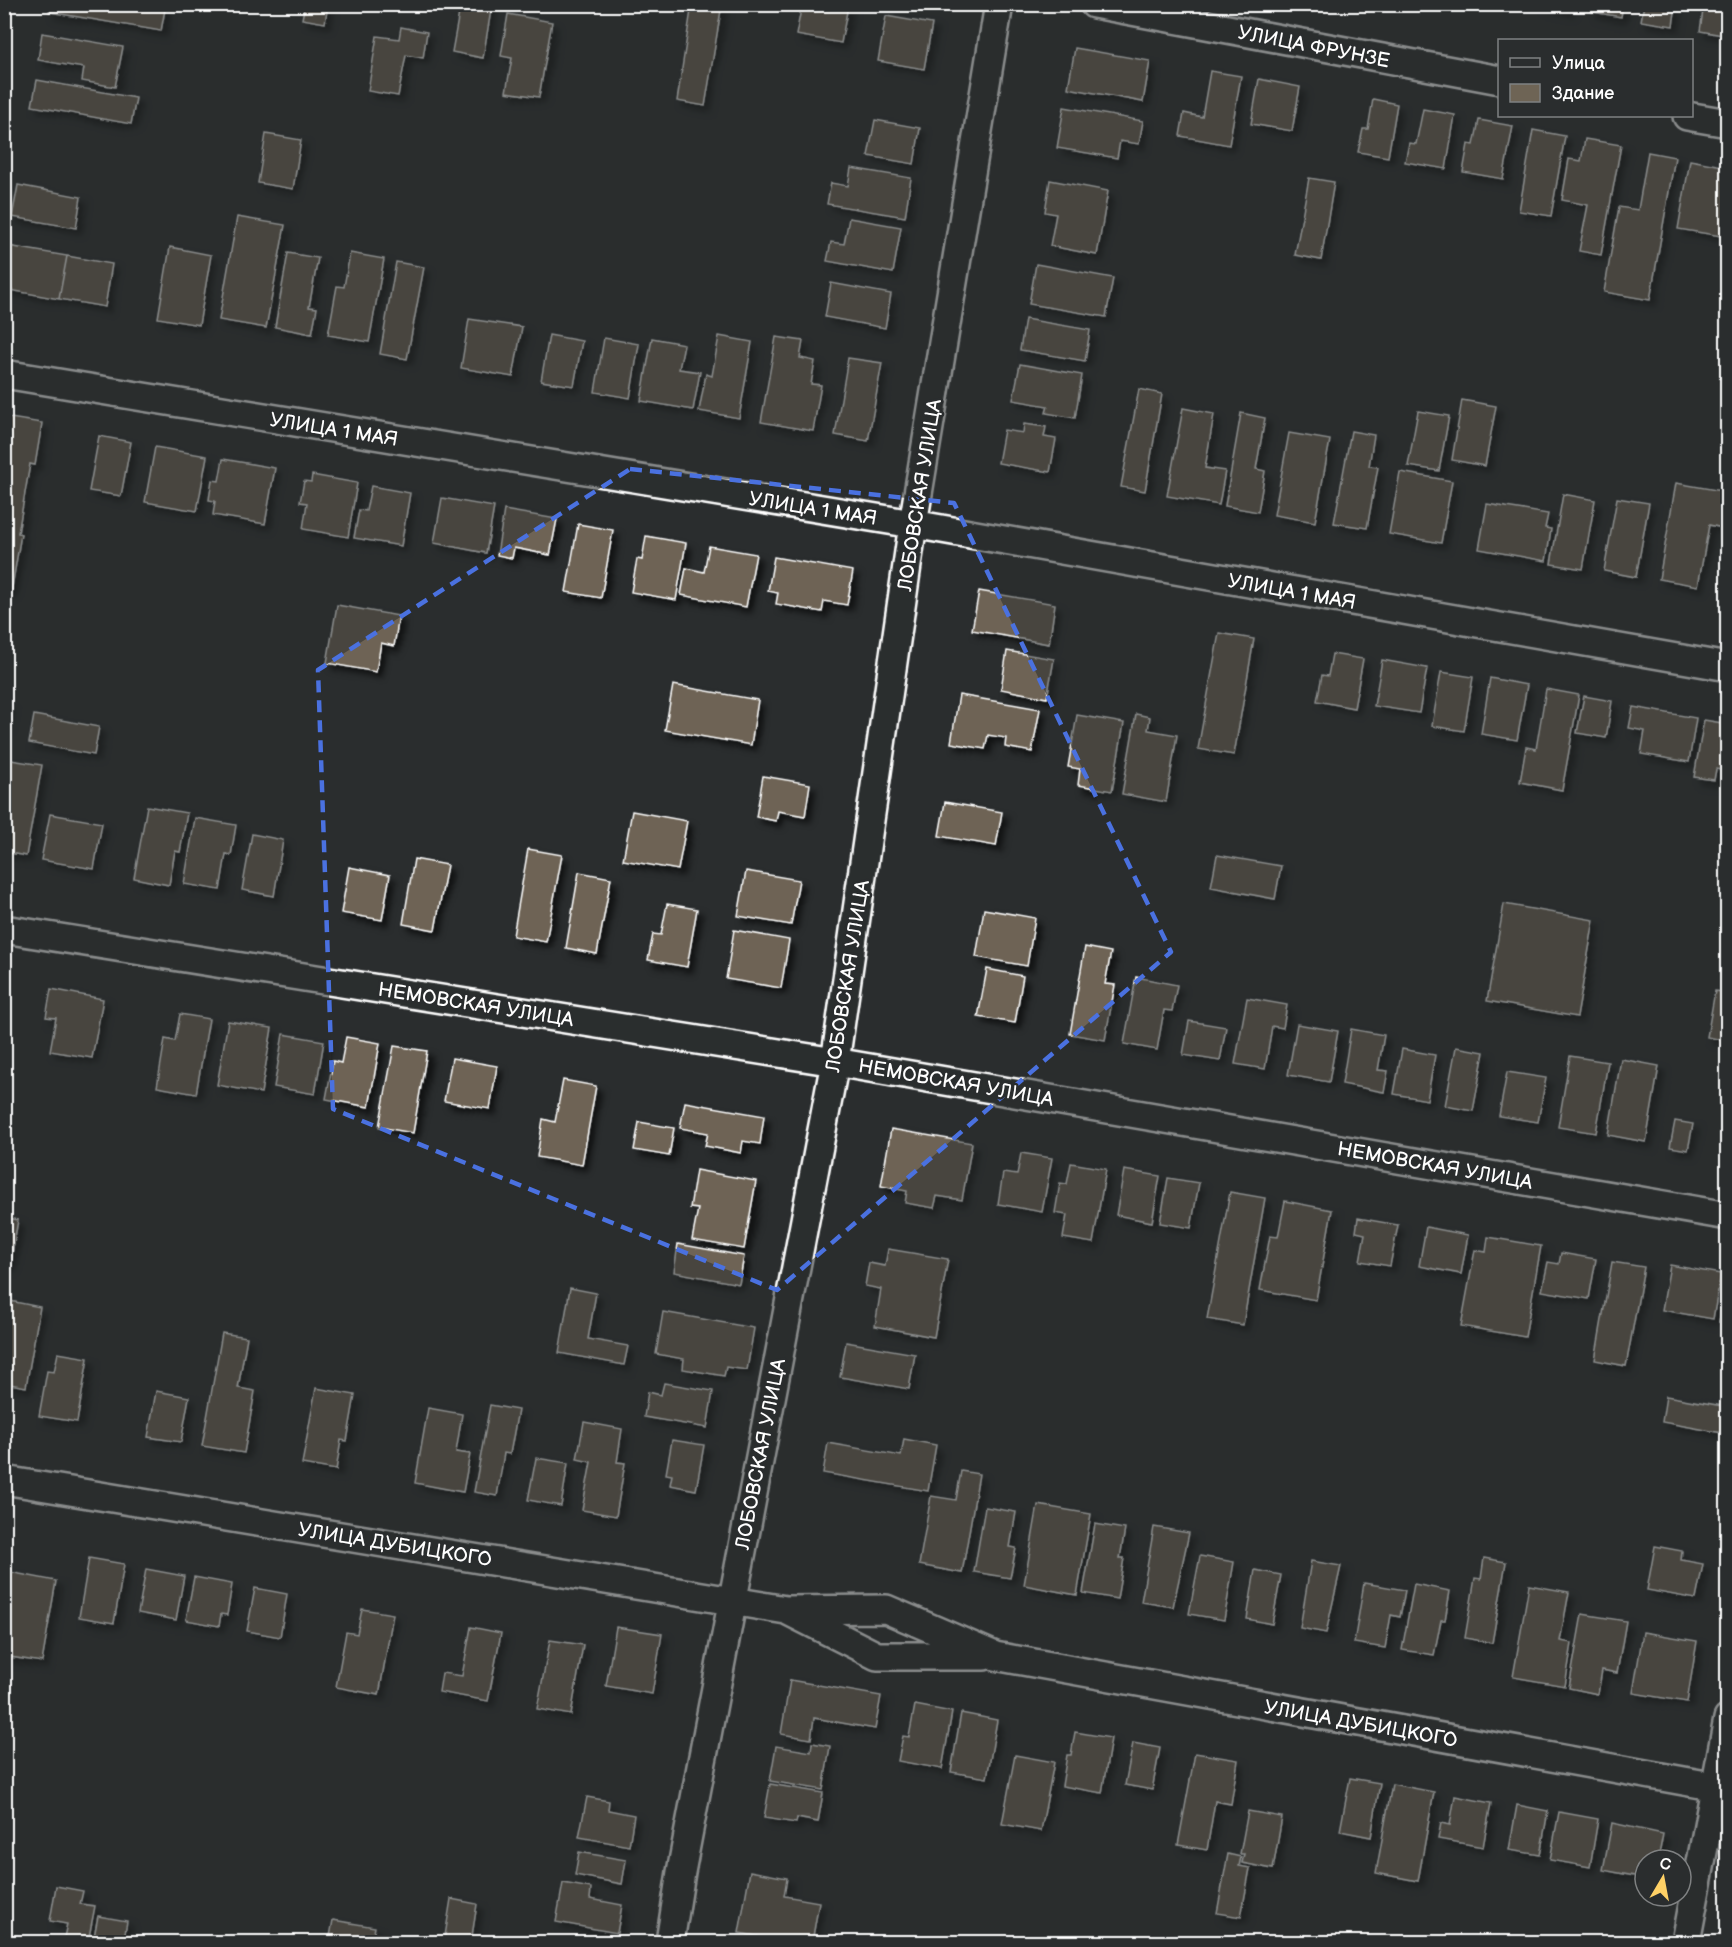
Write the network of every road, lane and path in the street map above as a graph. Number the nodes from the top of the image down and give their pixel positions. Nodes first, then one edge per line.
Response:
1 (999, 4) edge
2 (1094, 4) edge
3 (1498, 81) edge
4 (1692, 117) edge
5 (1728, 123) edge
6 (4, 374) edge
7 (913, 524) junction
8 (1728, 667) edge
9 (4, 929) edge
10 (835, 1062) junction
11 (1728, 1216) edge
12 (4, 1480) edge
13 (732, 1600) junction
14 (786, 1611) junction
15 (995, 1656) junction
16 (1728, 1719) edge
17 (1721, 1788) edge
18 (670, 1942) edge
19 (1686, 1942) edge

1 - 7 street, ЛОБОВСКАЯ УЛИЦА
2 - 3 street, УЛИЦА ФРУНЗЕ
4 - 5 street
6 - 7 street, УЛИЦА 1 МАЯ
7 - 8 street, УЛИЦА 1 МАЯ
7 - 10 street, ЛОБОВСКАЯ УЛИЦА
9 - 10 street, НЕМОВСКАЯ УЛИЦА
10 - 11 street, НЕМОВСКАЯ УЛИЦА
10 - 13 street, ЛОБОВСКАЯ УЛИЦА
12 - 13 street, УЛИЦА ДУБИЦКОГО
13 - 14 street, УЛИЦА ДУБИЦКОГО
13 - 18 street, ЛОБОВСКАЯ УЛИЦА
14 - 15 street, УЛИЦА ДУБИЦКОГО
14 - 15 street, УЛИЦА ДУБИЦКОГО
15 - 17 street, УЛИЦА ДУБИЦКОГО
16 - 17 street
17 - 19 street

